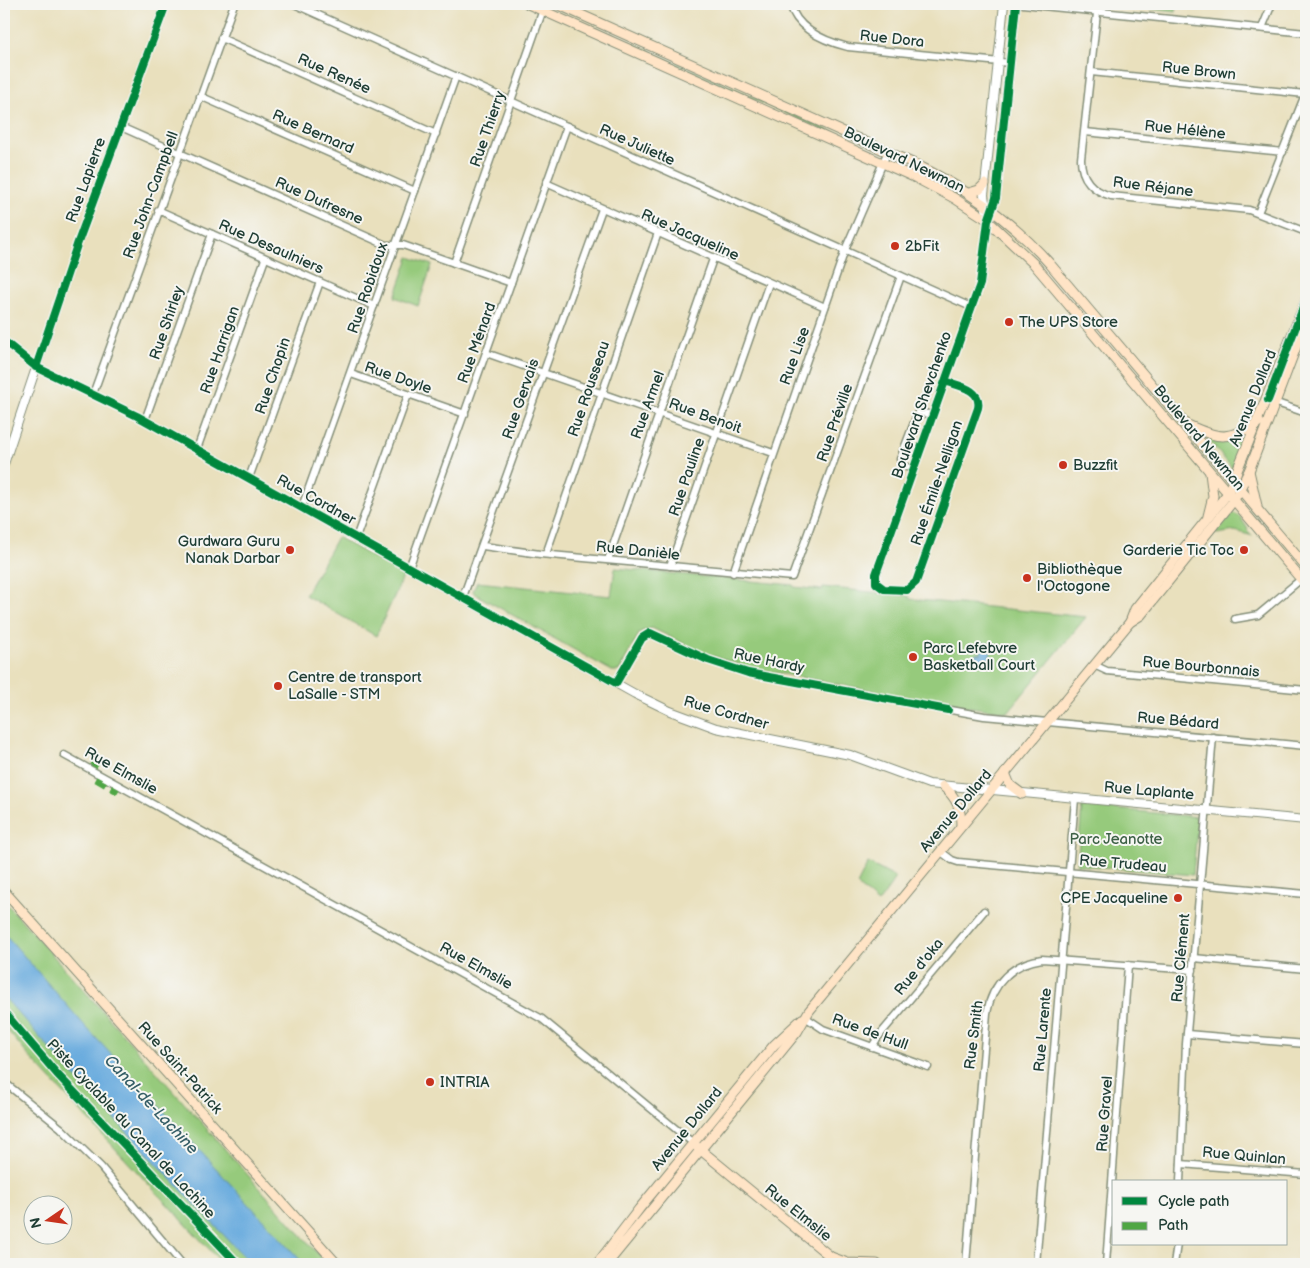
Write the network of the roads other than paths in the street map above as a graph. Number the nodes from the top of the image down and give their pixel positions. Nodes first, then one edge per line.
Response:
1 (166, 4) edge
2 (234, 4) edge
3 (294, 4) edge
4 (528, 4) edge
5 (557, 4) edge
6 (790, 4) edge
7 (1004, 4) edge
8 (1016, 4) edge
9 (1023, 4) edge
10 (1272, 4) edge
11 (544, 7) edge
12 (1098, 7) edge
13 (1262, 28) junction
14 (1306, 33) edge
15 (221, 38) junction
16 (998, 62) junction
17 (1010, 63) junction
18 (1091, 72) junction
19 (456, 76) junction
20 (1306, 93) edge
21 (200, 96) junction
22 (511, 101) junction
23 (567, 126) junction
24 (121, 127) junction
25 (1085, 132) junction
26 (436, 134) junction
27 (179, 152) junction
28 (888, 152) junction
29 (1283, 152) junction
30 (883, 163) junction
31 (546, 183) junction
32 (986, 184) junction
33 (415, 191) junction
34 (969, 193) junction
35 (989, 207) junction
36 (602, 209) junction
37 (158, 210) junction
38 (1258, 213) junction
39 (988, 221) junction
40 (1306, 232) edge
41 (658, 233) junction
42 (212, 234) junction
43 (396, 245) junction
44 (845, 250) junction
45 (265, 258) junction
46 (713, 258) junction
47 (454, 263) junction
48 (901, 276) junction
49 (320, 282) junction
50 (511, 283) junction
51 (769, 283) junction
52 (1306, 300) edge
53 (374, 306) junction
54 (825, 307) junction
55 (971, 307) junction
56 (1306, 321) edge
57 (4, 341) edge
58 (486, 353) junction
59 (36, 367) junction
60 (544, 372) junction
61 (351, 374) junction
62 (945, 381) junction
63 (601, 392) junction
64 (92, 394) junction
65 (408, 394) junction
66 (1271, 402) junction
67 (659, 412) junction
68 (1306, 413) edge
69 (465, 414) junction
70 (933, 415) junction
71 (145, 420) junction
72 (1259, 422) junction
73 (1186, 424) junction
74 (716, 433) junction
75 (197, 449) junction
76 (774, 454) junction
77 (4, 464) edge
78 (914, 470) junction
79 (1209, 470) junction
80 (1249, 471) junction
81 (249, 478) junction
82 (1234, 481) junction
83 (1241, 489) junction
84 (1231, 497) junction
85 (302, 507) junction
86 (1259, 511) junction
87 (1206, 521) junction
88 (356, 538) junction
89 (483, 546) junction
90 (546, 554) junction
91 (608, 560) junction
92 (670, 566) junction
93 (1306, 567) edge
94 (409, 568) junction
95 (732, 573) junction
96 (791, 578) joint
97 (1305, 580) edge
98 (886, 590) joint
99 (464, 598) junction
100 (1235, 619) dead end
101 (1130, 622) junction
102 (1094, 665) junction
103 (616, 683) junction
104 (1306, 690) edge
105 (1047, 722) junction
106 (1213, 737) junction
107 (1306, 746) edge
108 (64, 755) dead end
109 (1005, 773) junction
110 (943, 786) junction
111 (990, 791) junction
112 (1022, 794) junction
113 (1075, 799) junction
114 (1206, 810) junction
115 (1306, 820) edge
116 (961, 826) junction
117 (940, 851) junction
118 (1069, 872) junction
119 (1200, 884) junction
120 (4, 891) edge
121 (1306, 894) edge
122 (984, 911) dead end
123 (1194, 958) junction
124 (1061, 960) junction
125 (1128, 965) junction
126 (1306, 969) edge
127 (1193, 970) junction
128 (804, 1017) junction
129 (1187, 1034) junction
130 (1306, 1044) edge
131 (872, 1047) junction
132 (928, 1067) dead end
133 (4, 1082) edge
134 (697, 1147) junction
135 (1180, 1164) junction
136 (1306, 1174) edge
137 (1112, 1180) edge
138 (1180, 1180) edge
139 (1112, 1182) edge
140 (1176, 1246) edge
141 (182, 1264) edge
142 (337, 1264) edge
143 (597, 1264) edge
144 (607, 1264) edge
145 (878, 1264) edge
146 (966, 1264) edge
147 (1036, 1264) edge
148 (1106, 1264) edge
149 (1174, 1264) edge
150 (1178, 1264) edge

1 - 24 street, Rue Lapierre
2 - 15 street, Rue John-Campbell
3 - 19 street, Rue Juliette
4 - 11 main road, Boulevard Newman
5 - 28 main road, Boulevard Newman
6 - 16 street, Rue Dora
7 - 16 street, Boulevard Shevchenko
8 - 17 street, Boulevard Shevchenko
9 - 12 street
10 - 13 street
11 - 22 street, Rue Thierry
11 - 30 main road, Boulevard Newman
12 - 13 street
12 - 18 street, Rue Réjane
13 - 14 street
15 - 21 street, Rue John-Campbell
15 - 26 street, Rue Renée
16 - 17 street, Rue Dora
16 - 32 street, Boulevard Shevchenko
17 - 35 street, Boulevard Shevchenko
18 - 20 street, Rue Brown
18 - 25 street, Rue Réjane
19 - 22 street, Rue Juliette
19 - 26 street, Rue Robidoux
20 - 29 street
21 - 27 street, Rue John-Campbell
21 - 33 street, Rue Bernard
22 - 23 street, Rue Juliette
22 - 47 street, Rue Thierry
23 - 31 street, Rue Ménard
23 - 44 street, Rue Juliette
24 - 27 street, Rue Dufresne
24 - 59 street, Rue Lapierre
25 - 29 street, Rue Hélène
25 - 38 street, Rue Réjane
26 - 33 street, Rue Robidoux
27 - 37 street, Rue John-Campbell
27 - 43 street, Rue Dufresne
28 - 30 street, Rue Lise
28 - 34 main road, Boulevard Newman
29 - 38 street
30 - 39 main road, Boulevard Newman
30 - 44 street, Rue Lise
31 - 36 street, Rue Jacqueline
31 - 50 street, Rue Ménard
32 - 34 main road
32 - 35 street, Boulevard Shevchenko
33 - 43 street, Rue Robidoux
34 - 35 main road, Boulevard Newman
35 - 39 street, Boulevard Shevchenko
35 - 73 main road, Boulevard Newman
36 - 41 street, Rue Jacqueline
36 - 60 street, Rue Gervais
37 - 42 street, Rue Desaulniers
37 - 64 street, Rue John-Campbell
38 - 40 street, Rue Réjane
39 - 55 street, Boulevard Shevchenko
39 - 79 main road, Boulevard Newman
41 - 46 street, Rue Jacqueline
41 - 63 street, Rue Rousseau
42 - 45 street, Rue Desaulniers
42 - 71 street, Rue Shirley
43 - 47 street, Rue Dufresne
43 - 53 street, Rue Robidoux
44 - 48 street, Rue Juliette
44 - 54 street, Rue Lise
45 - 49 street, Rue Desaulniers
45 - 75 street, Rue Harrigan
46 - 51 street, Rue Jacqueline
46 - 67 street, Rue Armel
47 - 50 street, Rue Dufresne
48 - 55 street, Rue Juliette
48 - 96 street, Rue Préville
49 - 53 street, Rue Desaulniers
49 - 81 street, Rue Chopin
50 - 58 street, Rue Ménard
51 - 54 street, Rue Jacqueline
51 - 74 street, Rue Pauline
52 - 66 main road, Avenue Dollard
53 - 61 street, Rue Robidoux
54 - 76 street, Rue Lise
55 - 62 street, Boulevard Shevchenko
56 - 66 main road, Avenue Dollard
57 - 59 street, Rue Cordner
58 - 60 street, Rue Benoit
58 - 69 street, Rue Ménard
59 - 64 street, Rue Cordner
59 - 77 street, Rue Lapierre
60 - 63 street, Rue Benoit
60 - 89 street, Rue Gervais
61 - 65 street, Rue Doyle
61 - 85 street, Rue Robidoux
62 - 70 street, Boulevard Shevchenko
62 - 98 street, Rue Émile-Nelligan
63 - 67 street, Rue Benoit
63 - 90 street, Rue Rousseau
64 - 71 street, Rue Cordner
65 - 69 street, Rue Doyle
65 - 88 street
66 - 68 street
66 - 72 main road, Avenue Dollard
66 - 80 main road, Avenue Dollard
67 - 74 street, Rue Benoit
67 - 91 street, Rue Armel
69 - 94 street, Rue Ménard
70 - 78 street, Boulevard Shevchenko
70 - 78 street, Boulevard Shevchenko
71 - 75 street, Rue Cordner
72 - 73 main road
72 - 82 main road, Avenue Dollard
73 - 82 main road, Boulevard Newman
74 - 76 street, Rue Benoit
74 - 92 street, Rue Pauline
75 - 81 street, Rue Cordner
76 - 95 street, Rue Lise
78 - 98 street, Boulevard Shevchenko
79 - 84 main road, Boulevard Newman
79 - 87 main road
80 - 83 main road, Avenue Dollard
80 - 86 main road
81 - 85 street, Rue Cordner
82 - 83 main road, Boulevard Newman
82 - 84 main road, Avenue Dollard
83 - 84 main road, Avenue Dollard
83 - 86 main road, Boulevard Newman
84 - 87 main road, Avenue Dollard
84 - 97 main road, Boulevard Newman
84 - 101 main road, Avenue Dollard
85 - 88 street, Rue Cordner
86 - 93 main road, Boulevard Newman
87 - 101 main road, Avenue Dollard
88 - 94 street, Rue Cordner
89 - 90 street, Rue Danièle
89 - 99 street, Rue Gervais
90 - 91 street, Rue Danièle
91 - 92 street, Rue Danièle
92 - 95 street, Rue Danièle
94 - 99 street, Rue Cordner
95 - 96 street, Rue Danièle
97 - 100 street
99 - 103 street, Rue Cordner
101 - 102 main road, Avenue Dollard
102 - 104 street, Rue Bourbonnais
102 - 105 main road, Avenue Dollard
103 - 105 street, Rue Hardy
103 - 110 street, Rue Cordner
105 - 106 street, Rue Bédard
105 - 109 main road, Avenue Dollard
106 - 107 street, Rue Bédard
106 - 114 street, Rue Clément
108 - 134 street, Rue Elmslie
109 - 111 main road, Avenue Dollard
109 - 112 main road
110 - 111 street, Rue Cordner
110 - 116 main road
111 - 112 street, Rue Laplante
111 - 116 main road, Avenue Dollard
112 - 113 street, Rue Laplante
113 - 114 street, Rue Laplante
113 - 118 street, Rue Larente
114 - 115 street, Rue Laplante
114 - 119 street, Rue Clément
116 - 117 main road, Avenue Dollard
117 - 118 street, Rue Trudeau
117 - 128 main road, Avenue Dollard
118 - 119 street, Rue Trudeau
118 - 124 street, Rue Larente
119 - 121 street, Rue Trudeau
119 - 123 street, Rue Clément
120 - 142 main road, Rue Saint-Patrick
122 - 131 street, Rue d'oka
123 - 126 street
123 - 127 street, Rue Clément
124 - 125 street, Rue Smith
124 - 146 street, Rue Smith
124 - 147 street, Rue Larente
125 - 127 street, Rue Smith
125 - 137 street, Rue Gravel
127 - 129 street, Rue Clément
128 - 131 street, Rue de Hull
128 - 134 main road, Avenue Dollard
129 - 130 street
129 - 135 street, Rue Clément
131 - 132 street, Rue de Hull
133 - 141 street
134 - 143 main road, Avenue Dollard
134 - 144 main road, Avenue Dollard
134 - 145 main road, Rue Elmslie
135 - 136 street, Rue Quinlan
135 - 138 street, Rue Clément
139 - 148 street, Rue Gravel
140 - 149 street
140 - 150 street

